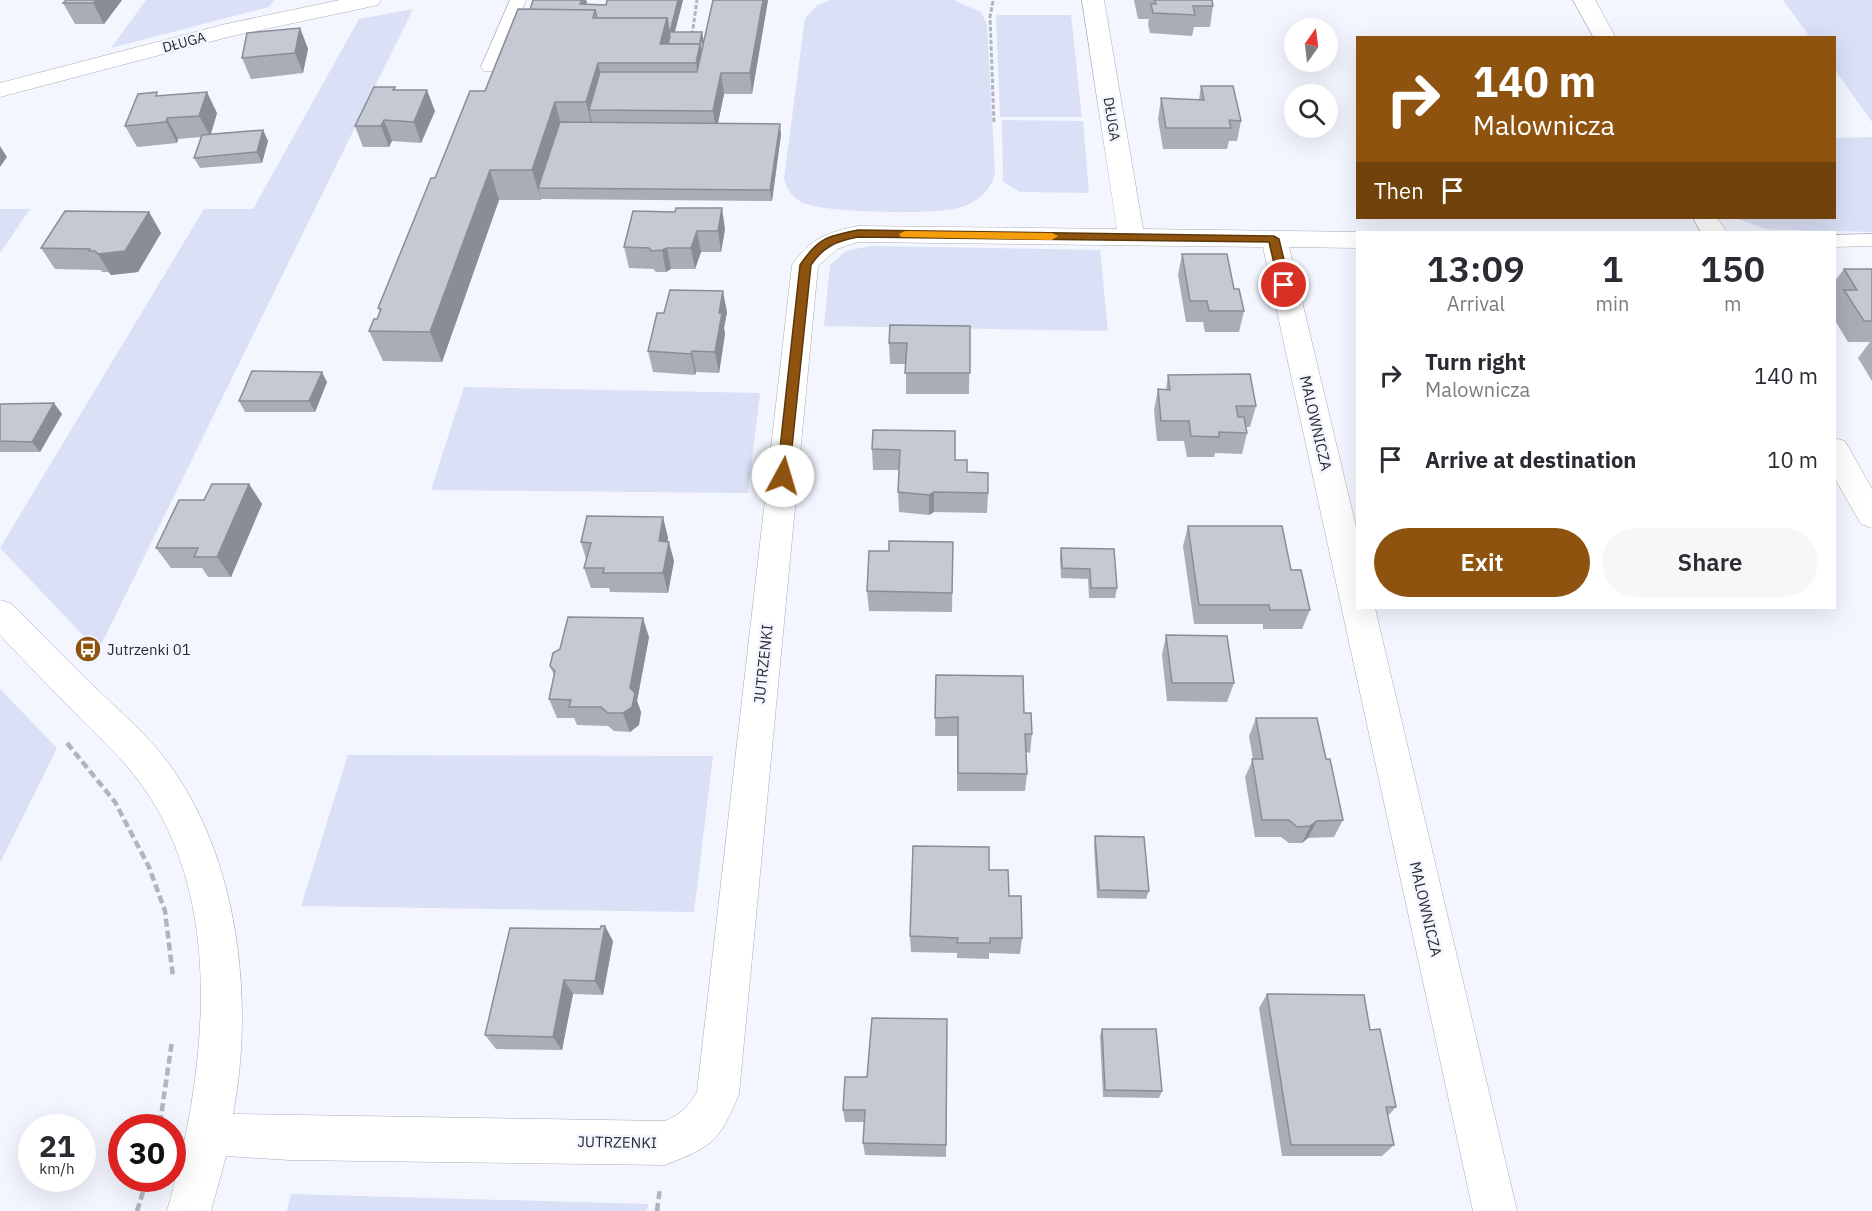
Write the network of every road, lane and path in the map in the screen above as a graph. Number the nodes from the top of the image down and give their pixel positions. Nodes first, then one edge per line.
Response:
1 (370, 0) edge
2 (518, 0) edge
3 (697, 0) edge
4 (1093, 0) edge
5 (1584, 0) edge
6 (993, 1) edge
7 (1604, 36) edge
8 (692, 42) edge
9 (490, 67) dead end
10 (0, 90) edge
11 (994, 123) dead end
12 (1131, 237) junction
13 (1274, 239) junction
14 (1356, 240) edge
15 (1872, 240) edge
16 (1836, 241) edge
17 (1836, 453) edge
18 (1872, 516) edge
19 (1356, 598) edge
20 (1358, 609) edge
21 (0, 613) edge
22 (58, 734) dead end
23 (174, 983) dead end
24 (172, 1038) dead end
25 (161, 1114) edge
26 (210, 1134) junction
27 (143, 1192) edge
28 (137, 1211) edge
29 (189, 1211) edge
30 (1495, 1211) edge

1 - 10 street, DŁUGA
2 - 9 lane
3 - 8 path
4 - 12 street, DŁUGA
5 - 7 street
6 - 11 path
12 - 13 street, JUTRZENKI
12 - 26 street, JUTRZENKI
13 - 14 street, JUTRZENKI
13 - 19 street, MALOWNICZA
15 - 16 lane
17 - 18 street
20 - 30 street, MALOWNICZA
21 - 26 street
22 - 23 path
24 - 25 path
26 - 29 street
27 - 28 path

